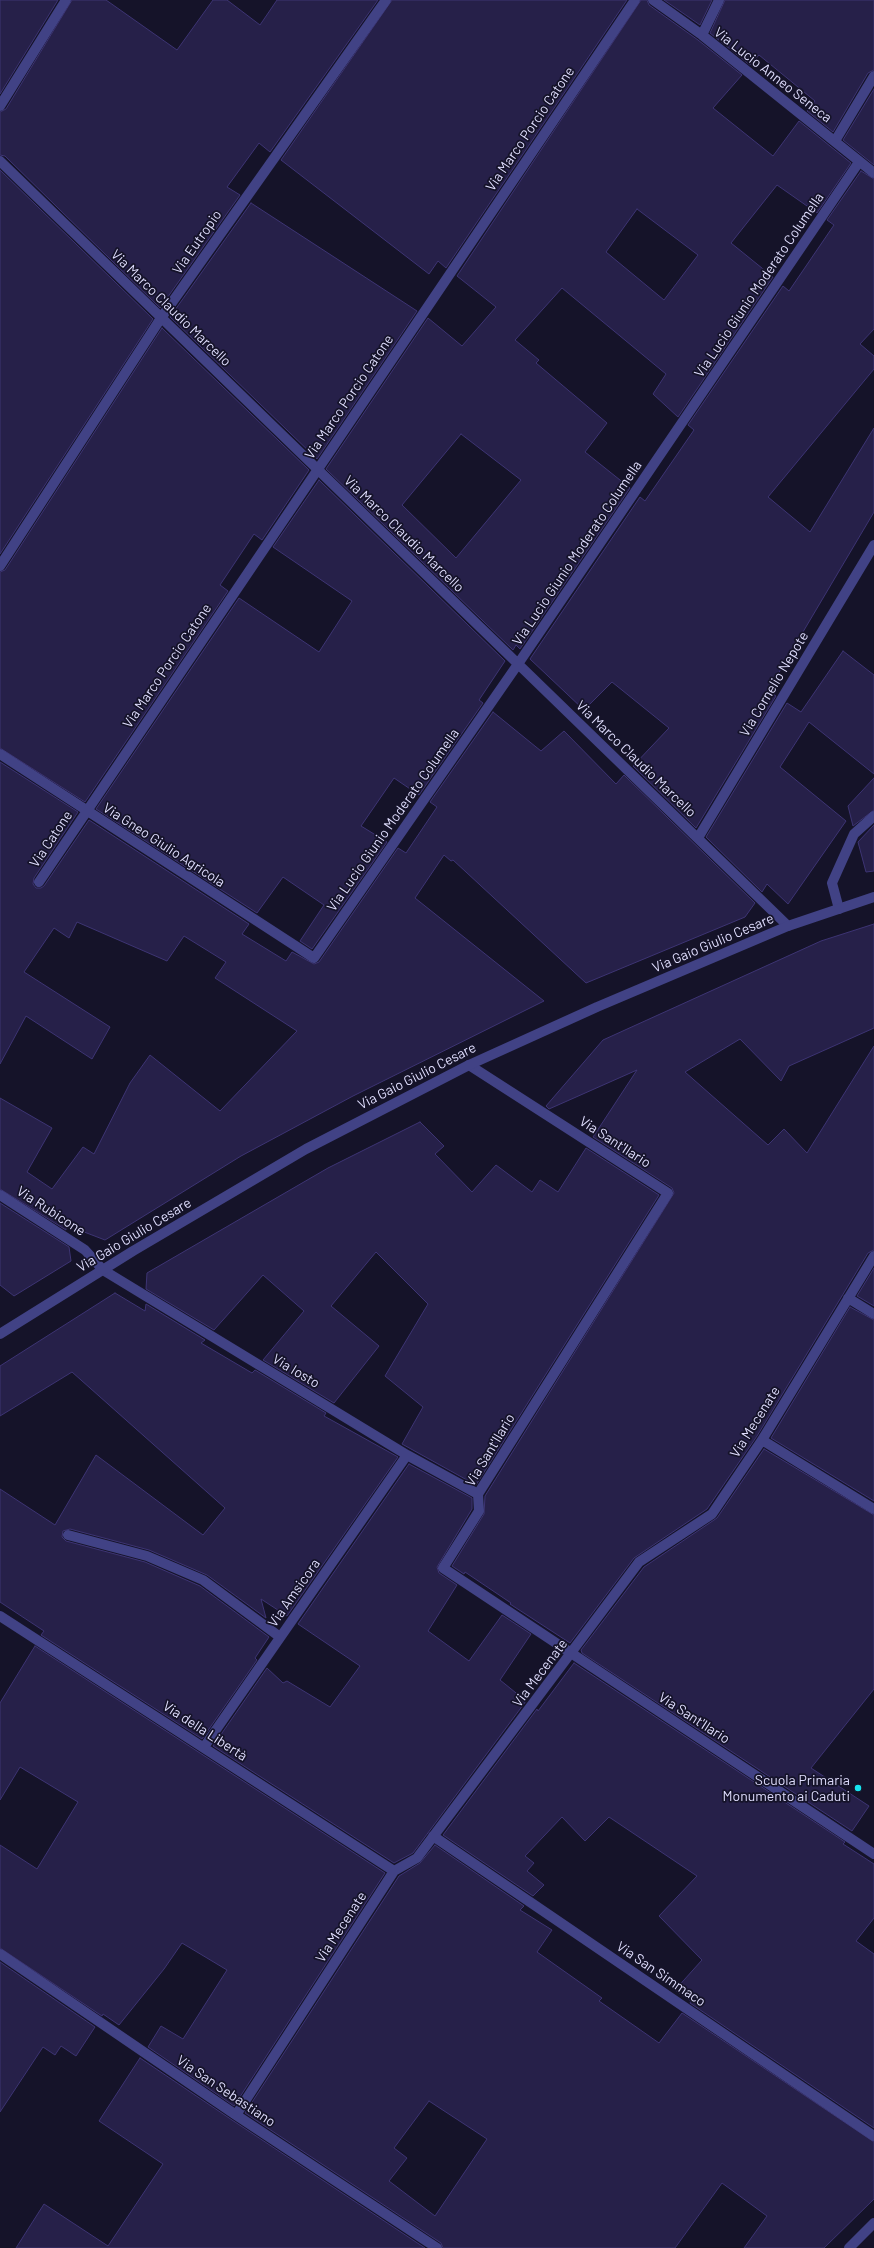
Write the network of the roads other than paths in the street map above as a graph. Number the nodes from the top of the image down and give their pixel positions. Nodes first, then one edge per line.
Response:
1 (66, 0) edge
2 (386, 0) edge
3 (635, 0) edge
4 (653, 0) edge
5 (719, 0) edge
6 (702, 36) junction
7 (874, 76) edge
8 (0, 106) edge
9 (835, 141) junction
10 (0, 161) edge
11 (859, 162) junction
12 (874, 174) edge
13 (161, 318) junction
14 (317, 469) junction
15 (874, 546) edge
16 (0, 566) edge
17 (518, 664) junction
18 (0, 754) edge
19 (86, 811) junction
20 (874, 816) edge
21 (698, 838) junction
22 (39, 882) dead end
23 (874, 897) edge
24 (839, 909) junction
25 (788, 926) junction
26 (314, 958) joint
27 (469, 1065) junction
28 (0, 1195) edge
29 (874, 1256) edge
30 (103, 1270) junction
31 (848, 1298) junction
32 (874, 1314) edge
33 (0, 1334) edge
34 (762, 1440) junction
35 (407, 1455) junction
36 (478, 1494) junction
37 (874, 1509) edge
38 (68, 1535) dead end
39 (0, 1616) edge
40 (280, 1637) junction
41 (572, 1654) junction
42 (204, 1747) junction
43 (433, 1836) junction
44 (874, 1854) edge
45 (394, 1872) junction
46 (0, 1954) edge
47 (236, 2115) junction
48 (874, 2136) edge
49 (874, 2223) edge
50 (437, 2248) edge
51 (849, 2248) edge

1 - 8 street
2 - 13 street, Via Eutropio
3 - 14 street, Via Marco Porcio Catone
4 - 6 street, Via Lucio Anneo Seneca
5 - 6 street
6 - 9 street, Via Lucio Anneo Seneca
7 - 9 street
9 - 11 street, Via Lucio Anneo Seneca
10 - 13 street, Via Marco Claudio Marcello
11 - 12 street, Via Lucio Anneo Seneca
11 - 17 street, Via Lucio Giunio Moderato Columella
13 - 14 street, Via Marco Claudio Marcello
13 - 16 street, Via Eutropio
14 - 17 street, Via Marco Claudio Marcello
14 - 19 street, Via Marco Porcio Catone
15 - 21 street, Via Cornelio Nepote
17 - 21 street, Via Marco Claudio Marcello
17 - 26 street, Via Lucio Giunio Moderato Columella
18 - 19 street, Via Gneo Giulio Agricola
19 - 22 street, Via Catone
19 - 26 street, Via Gneo Giulio Agricola
20 - 24 street
21 - 25 street, Via Marco Claudio Marcello
23 - 24 street, Via Gaio Giulio Cesare
24 - 25 street, Via Gaio Giulio Cesare
25 - 27 street, Via Gaio Giulio Cesare
27 - 30 street, Via Gaio Giulio Cesare
27 - 36 street, Via Sant'Ilario
28 - 30 street, Via Rubicone
29 - 31 street, Via Mecenate
30 - 33 street, Via Gaio Giulio Cesare
30 - 35 street, Via Iosto
31 - 32 street
31 - 34 street, Via Mecenate
34 - 37 street
34 - 41 street, Via Mecenate
35 - 36 street, Via Iosto
35 - 40 street, Via Amsicora
36 - 41 street, Via Sant'Ilario
38 - 40 street
39 - 42 street, Via della Libertà
40 - 42 street, Via Amsicora
41 - 43 street, Via Mecenate
41 - 44 street, Via Sant'Ilario
42 - 45 street, Via della Libertà
43 - 45 street, Via Mecenate
43 - 48 street, Via San Simmaco
45 - 47 street, Via Mecenate
46 - 47 street, Via San Sebastiano
47 - 50 street, Via San Sebastiano
49 - 51 street

